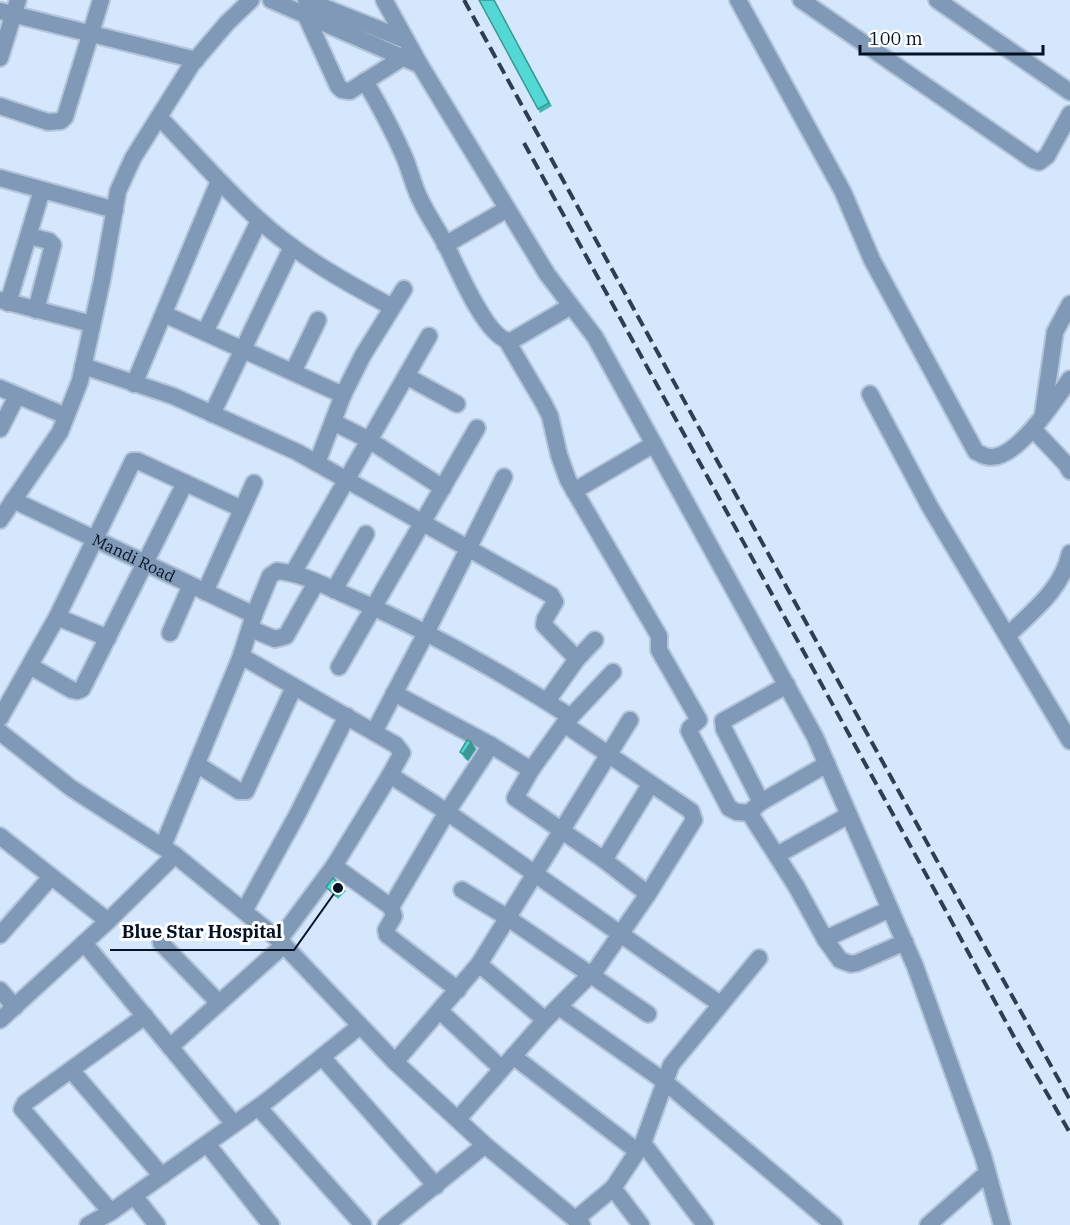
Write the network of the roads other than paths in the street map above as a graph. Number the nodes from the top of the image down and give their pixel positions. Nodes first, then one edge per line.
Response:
1 (101, 0) edge
2 (251, 0) edge
3 (271, 0) edge
4 (384, 0) edge
5 (738, 0) edge
6 (801, 0) edge
7 (937, 0) edge
8 (11, 8) edge
9 (306, 8) edge
10 (92, 34) junction
11 (406, 40) junction
12 (0, 58) edge
13 (402, 58) junction
14 (196, 60) junction
15 (420, 65) junction
16 (365, 81) junction
17 (1070, 92) edge
18 (0, 106) edge
19 (1070, 114) edge
20 (159, 117) junction
21 (0, 178) edge
22 (219, 181) junction
23 (42, 190) junction
24 (507, 209) junction
25 (115, 210) junction
26 (259, 221) junction
27 (29, 236) junction
28 (445, 245) junction
29 (292, 247) junction
30 (404, 289) dead end
31 (4, 302) edge
32 (1070, 304) edge
33 (571, 306) junction
34 (392, 307) junction
35 (36, 310) junction
36 (164, 314) junction
37 (318, 320) dead end
38 (92, 324) junction
39 (205, 332) junction
40 (429, 336) dead end
41 (507, 341) junction
42 (243, 348) junction
43 (83, 366) junction
44 (293, 372) junction
45 (406, 376) junction
46 (1070, 379) edge
47 (135, 384) junction
48 (0, 388) edge
49 (870, 394) dead end
50 (343, 395) junction
51 (17, 396) junction
52 (457, 404) dead end
53 (212, 414) junction
54 (66, 416) junction
55 (333, 422) junction
56 (1038, 424) junction
57 (477, 428) dead end
58 (0, 429) edge
59 (369, 440) junction
60 (654, 444) junction
61 (317, 463) junction
62 (1070, 471) edge
63 (504, 477) dead end
64 (346, 480) junction
65 (185, 483) junction
66 (254, 483) dead end
67 (443, 488) junction
68 (574, 491) junction
69 (242, 509) junction
70 (4, 511) edge
71 (423, 522) junction
72 (366, 534) dead end
73 (94, 539) junction
74 (468, 549) junction
75 (1070, 553) edge
76 (144, 563) junction
77 (293, 573) junction
78 (316, 583) junction
79 (198, 589) junction
80 (334, 590) junction
81 (373, 607) junction
82 (57, 617) junction
83 (252, 622) junction
84 (170, 633) dead end
85 (426, 633) junction
86 (1008, 635) junction
87 (108, 638) junction
88 (595, 640) dead end
89 (241, 656) junction
90 (578, 659) junction
91 (30, 666) junction
92 (339, 668) dead end
93 (613, 672) dead end
94 (787, 686) junction
95 (294, 687) junction
96 (394, 693) junction
97 (547, 701) junction
98 (347, 716) junction
99 (0, 718) edge
100 (630, 720) dead end
101 (567, 721) junction
102 (0, 732) edge
103 (374, 732) junction
104 (1070, 741) edge
105 (490, 745) junction
106 (606, 755) junction
107 (827, 764) junction
108 (198, 765) junction
109 (531, 770) junction
110 (390, 775) junction
111 (650, 785) junction
112 (756, 807) junction
113 (447, 812) junction
114 (849, 815) junction
115 (563, 831) junction
116 (1, 837) edge
117 (169, 851) junction
118 (777, 855) junction
119 (604, 860) junction
120 (334, 866) junction
121 (536, 874) junction
122 (51, 877) junction
123 (462, 890) dead end
124 (648, 894) junction
125 (391, 907) junction
126 (890, 909) junction
127 (244, 911) junction
128 (508, 918) junction
129 (108, 921) junction
130 (620, 934) junction
131 (0, 935) edge
132 (825, 939) junction
133 (904, 942) junction
134 (84, 943) junction
135 (161, 943) dead end
136 (281, 943) junction
137 (759, 958) dead end
138 (479, 964) junction
139 (591, 975) junction
140 (0, 990) edge
141 (458, 990) junction
142 (219, 1003) junction
143 (720, 1004) junction
144 (15, 1007) junction
145 (559, 1007) junction
146 (440, 1011) junction
147 (648, 1014) dead end
148 (145, 1016) junction
149 (0, 1020) edge
150 (545, 1020) junction
151 (360, 1026) junction
152 (170, 1047) junction
153 (322, 1056) junction
154 (395, 1062) junction
155 (507, 1062) junction
156 (71, 1070) junction
157 (664, 1081) junction
158 (259, 1108) junction
159 (458, 1119) junction
160 (234, 1124) junction
161 (207, 1144) junction
162 (485, 1144) junction
163 (640, 1147) junction
164 (987, 1173) junction
165 (162, 1176) junction
166 (436, 1186) junction
167 (613, 1188) junction
168 (134, 1196) junction
169 (111, 1212) junction
170 (579, 1222) edge
171 (88, 1225) edge
172 (157, 1225) edge
173 (271, 1225) edge
174 (363, 1225) edge
175 (386, 1225) edge
176 (641, 1225) edge
177 (705, 1225) edge
178 (834, 1225) edge
179 (928, 1225) edge
180 (1002, 1225) edge

1 - 10 street
2 - 14 street
3 - 9 street
4 - 11 street
5 - 56 street
6 - 19 street
7 - 17 street
8 - 10 street
8 - 12 street
9 - 11 street
9 - 13 street
9 - 16 street
10 - 14 street
10 - 18 street
11 - 15 street
13 - 15 street
13 - 16 street
14 - 20 street
15 - 24 street
16 - 28 street
20 - 22 street
20 - 25 street
21 - 23 street
22 - 26 street
22 - 36 street
23 - 25 street
23 - 27 street
24 - 28 street
24 - 33 street
25 - 38 street
26 - 29 street
26 - 39 street
27 - 31 street
27 - 35 street
28 - 41 street
29 - 34 street
29 - 42 street
30 - 34 street
31 - 35 street
32 - 56 street
33 - 41 street
33 - 60 street
34 - 50 street
35 - 38 street
36 - 39 street
36 - 47 street
37 - 44 street
38 - 43 street
39 - 42 street
40 - 45 street
41 - 68 street
42 - 44 street
42 - 53 street
43 - 47 street
43 - 54 street
44 - 50 street
45 - 52 street
45 - 59 street
46 - 56 street
47 - 53 street
48 - 51 street
49 - 86 street
50 - 55 street
51 - 54 street
51 - 58 street
53 - 61 street
54 - 70 street
55 - 59 street
55 - 61 street
56 - 62 street
57 - 67 street
59 - 64 street
59 - 67 street
60 - 68 street
60 - 94 street
61 - 64 street
63 - 74 street
64 - 71 street
64 - 77 street
65 - 69 street
65 - 73 street
65 - 76 street
66 - 69 street
67 - 71 street
68 - 112 street
69 - 79 street
70 - 73 street, Mandi Road
71 - 74 street
71 - 81 street
72 - 80 street
73 - 76 street, Mandi Road
73 - 82 street
74 - 85 street
74 - 90 street
75 - 86 street
76 - 79 street, Mandi Road
76 - 87 street
77 - 78 street
77 - 83 street
78 - 80 street
78 - 83 street, Mandi Road
79 - 83 street, Mandi Road
79 - 84 street
80 - 81 street
81 - 85 street
81 - 92 street
82 - 87 street
82 - 91 street
83 - 89 street
85 - 96 street
85 - 97 street
86 - 104 street
87 - 91 street
88 - 90 street
89 - 95 street
89 - 108 street
90 - 97 street
91 - 99 street
93 - 101 street
94 - 107 street
94 - 112 street
95 - 98 street
95 - 108 street
96 - 103 street
96 - 105 street
97 - 101 street
98 - 103 street
98 - 127 street
100 - 106 street
101 - 106 street
101 - 109 street
102 - 117 street
103 - 110 street
105 - 109 street
105 - 113 street
106 - 111 street
106 - 115 street
107 - 112 street
107 - 114 street
108 - 117 street
109 - 115 street
110 - 113 street
110 - 120 street
111 - 119 street
111 - 124 street
112 - 118 street
113 - 121 street
113 - 125 street
114 - 118 street
114 - 126 street
115 - 119 street
115 - 121 street
116 - 122 street
117 - 127 street
117 - 129 street
118 - 132 street
119 - 124 street
120 - 125 street
120 - 136 street
121 - 128 street
121 - 130 street
122 - 129 street
122 - 131 street
123 - 128 street
124 - 130 street
125 - 141 street
126 - 132 street
126 - 133 street
127 - 136 street
128 - 138 street
128 - 139 street
129 - 134 street
130 - 139 street
130 - 143 street
132 - 133 street
133 - 164 street
134 - 144 street
134 - 148 street
135 - 142 street
136 - 142 street
136 - 151 street
137 - 143 street
138 - 141 street
138 - 150 street
139 - 145 street
139 - 147 street
140 - 144 street
141 - 146 street
142 - 152 street
143 - 157 street
144 - 149 street
145 - 150 street
145 - 157 street
146 - 154 street
146 - 155 street
148 - 152 street
148 - 156 street
150 - 155 street
151 - 153 street
151 - 154 street
152 - 160 street
153 - 158 street
153 - 166 street
154 - 159 street
155 - 159 street
155 - 163 street
156 - 165 street
156 - 169 street
157 - 163 street
157 - 178 street
158 - 160 street
158 - 174 street
159 - 162 street
160 - 161 street
161 - 165 street
161 - 173 street
162 - 166 street
162 - 170 street
163 - 167 street
163 - 177 street
164 - 179 street
164 - 180 street
165 - 168 street
166 - 175 street
167 - 170 street
167 - 176 street
168 - 169 street
168 - 172 street
169 - 171 street

